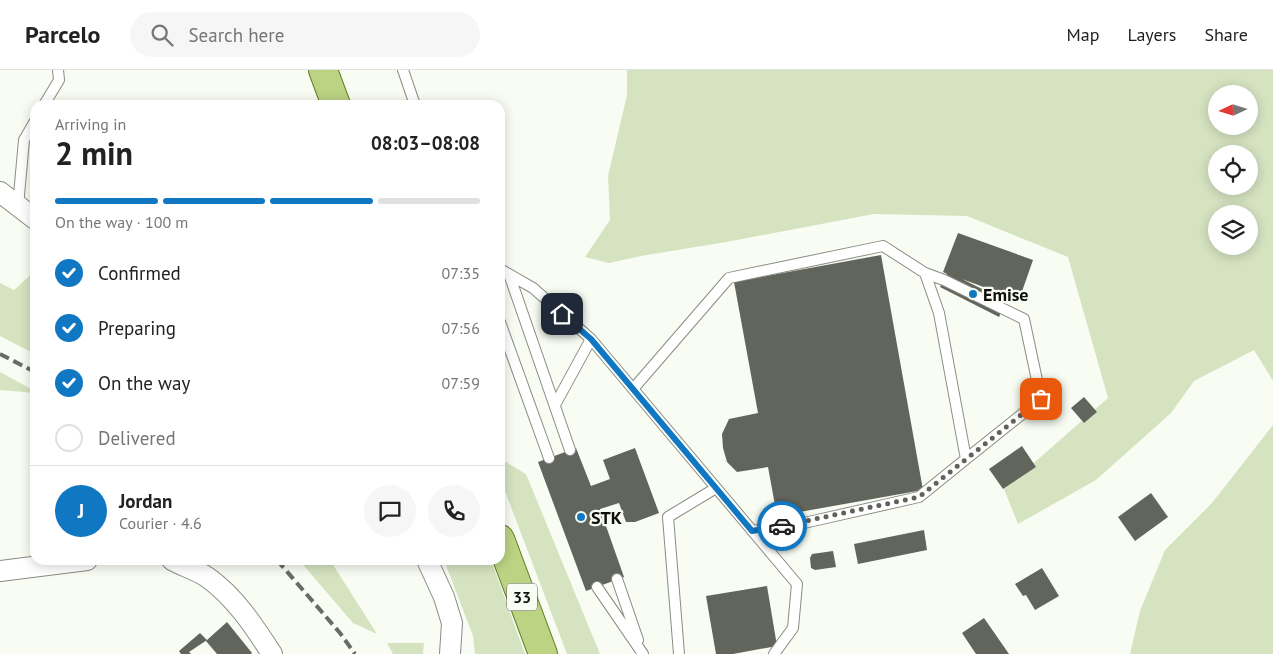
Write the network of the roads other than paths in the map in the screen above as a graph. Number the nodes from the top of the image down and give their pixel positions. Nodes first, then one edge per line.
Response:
1 (58, 70) edge
2 (323, 70) edge
3 (402, 70) edge
4 (47, 100) edge
5 (334, 100) edge
6 (413, 100) edge
7 (30, 130) edge
8 (0, 192) edge
9 (18, 206) junction
10 (30, 215) edge
11 (505, 273) edge
12 (925, 273) junction
13 (505, 275) edge
14 (505, 336) edge
15 (591, 339) junction
16 (633, 389) junction
17 (555, 405) junction
18 (570, 450) dead end
19 (549, 458) dead end
20 (966, 459) junction
21 (716, 488) junction
22 (752, 531) junction
23 (505, 552) edge
24 (47, 565) edge
25 (182, 565) edge
26 (429, 565) edge
27 (0, 571) edge
28 (617, 580) dead end
29 (597, 587) dead end
30 (272, 654) edge
31 (450, 654) edge
32 (543, 654) edge
33 (643, 654) edge
34 (679, 654) edge
35 (774, 654) edge

1 - 4 lane
2 - 5 main road
3 - 6 lane
7 - 9 lane
8 - 9 street
9 - 10 street
11 - 15 lane
12 - 16 lane
12 - 20 lane
12 - 20 lane
13 - 17 lane
14 - 19 lane
15 - 16 lane
15 - 17 lane
16 - 21 lane
17 - 18 lane
20 - 22 lane
21 - 22 lane
21 - 34 lane
22 - 35 lane
23 - 32 main road, 33
24 - 27 street
25 - 30 street
26 - 31 street
28 - 33 lane
29 - 33 lane

